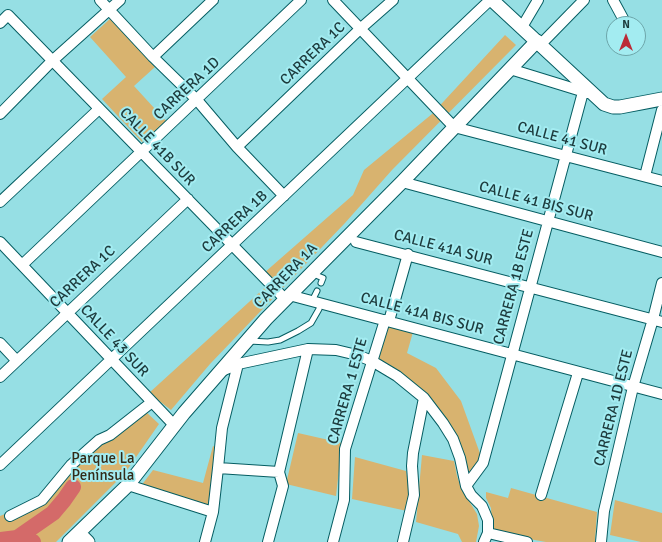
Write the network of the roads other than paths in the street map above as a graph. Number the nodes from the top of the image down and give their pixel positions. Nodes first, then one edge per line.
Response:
1 (100, 0) edge
2 (120, 0) edge
3 (212, 0) edge
4 (301, 0) edge
5 (333, 0) edge
6 (393, 0) edge
7 (491, 0) edge
8 (538, 0) edge
9 (584, 0) edge
10 (613, 0) edge
11 (109, 10) junction
12 (622, 16) edge
13 (0, 23) edge
14 (522, 27) junction
15 (360, 29) junction
16 (539, 42) junction
17 (153, 57) junction
18 (52, 61) junction
19 (510, 69) junction
20 (407, 77) junction
21 (589, 94) junction
22 (662, 99) edge
23 (197, 100) junction
24 (99, 109) junction
25 (662, 110) edge
26 (0, 114) edge
27 (454, 127) junction
28 (237, 147) junction
29 (141, 152) junction
30 (566, 156) junction
31 (645, 176) junction
32 (662, 181) edge
33 (402, 182) junction
34 (284, 196) junction
35 (188, 200) junction
36 (0, 202) edge
37 (548, 221) junction
38 (0, 242) edge
39 (356, 242) dead end
40 (232, 245) junction
41 (662, 252) edge
42 (408, 254) junction
43 (22, 265) junction
44 (318, 276) dead end
45 (321, 283) dead end
46 (662, 283) edge
47 (530, 287) junction
48 (317, 291) dead end
49 (287, 297) junction
50 (316, 302) junction
51 (67, 313) junction
52 (387, 320) junction
53 (658, 320) edge
54 (246, 341) junction
55 (0, 343) edge
56 (308, 348) junction
57 (512, 354) junction
58 (111, 359) junction
59 (17, 361) junction
60 (372, 361) junction
61 (238, 364) junction
62 (218, 373) junction
63 (578, 373) junction
64 (0, 377) edge
65 (633, 386) junction
66 (662, 394) edge
67 (424, 398) junction
68 (152, 402) junction
69 (174, 424) junction
70 (0, 465) edge
71 (218, 468) junction
72 (279, 472) junction
73 (128, 485) junction
74 (466, 486) junction
75 (541, 495) dead end
76 (213, 512) junction
77 (10, 516) dead end
78 (84, 537) edge
79 (486, 538) edge
80 (69, 542) edge
81 (205, 542) edge
82 (268, 542) edge
83 (333, 542) edge
84 (403, 542) edge
85 (527, 542) edge
86 (601, 542) edge

1 - 11 street
2 - 11 street
3 - 17 street
4 - 23 street, CARRERA 1D
5 - 15 street
6 - 15 street, CARRERA 1C
7 - 14 main road
7 - 20 street, CARRERA 1B
8 - 14 street
9 - 16 street
10 - 12 street
11 - 17 street
11 - 18 street
13 - 18 street, CALLE 41B SUR
14 - 16 main road
15 - 20 street
15 - 28 street, CARRERA 1C
16 - 19 main road, CARRERA 1A
16 - 21 main road
17 - 23 street
18 - 24 street, CALLE 41B SUR
18 - 26 street
19 - 21 street
19 - 27 main road, CARRERA 1A
20 - 27 street
20 - 34 street, CARRERA 1B
21 - 22 main road
21 - 30 street, CARRERA 1B ESTE
23 - 28 street
23 - 29 street, CARRERA 1D
24 - 29 street, CALLE 41B SUR
24 - 36 street
25 - 31 street
27 - 30 street, CALLE 41 SUR
27 - 33 main road, CARRERA 1A
28 - 34 street
29 - 35 street, CALLE 41B SUR
29 - 43 street, CARRERA 1D
30 - 31 street, CALLE 41 SUR
30 - 37 street, CARRERA 1B ESTE
31 - 32 street, CALLE 41 SUR
33 - 37 street, CALLE 41 BIS SUR
33 - 49 main road, CARRERA 1A
34 - 40 street, CARRERA 1B
35 - 40 street, CALLE 41B SUR
35 - 51 street, CARRERA 1C
37 - 41 street, CALLE 41 BIS SUR
37 - 47 street, CARRERA 1B ESTE
38 - 43 street, CALLE 43 SUR
39 - 42 street, CALLE 41A SUR
40 - 49 street, CALLE 41B SUR
40 - 58 street, CARRERA 1B
42 - 47 street, CALLE 41A SUR
42 - 52 street, CARRERA 1 ESTE
43 - 51 street, CALLE 43 SUR
44 - 45 lane
46 - 53 street, CARRERA 1D ESTE
47 - 53 street, CALLE 41A SUR
47 - 57 street, CARRERA 1B ESTE
48 - 50 lane
49 - 50 street, CALLE 41A BIS SUR
49 - 54 main road, CARRERA 1A
50 - 52 street, CALLE 41A BIS SUR
50 - 54 lane
51 - 58 street, CALLE 43 SUR
51 - 59 street, CARRERA 1C
52 - 57 street, CALLE 41A BIS SUR
52 - 60 street, CARRERA 1 ESTE
53 - 65 street, CARRERA 1D ESTE
54 - 62 main road, CARRERA 1A
55 - 59 street
56 - 60 street
56 - 61 street
56 - 72 street
57 - 63 street, CALLE 41A BIS SUR
57 - 74 street, CARRERA 1B ESTE
58 - 68 street, CALLE 43 SUR
58 - 70 street, CARRERA 1B
59 - 64 street, CARRERA 1C
60 - 67 street
60 - 83 street, CARRERA 1 ESTE
61 - 62 street
61 - 71 street
62 - 69 main road, CARRERA 1A
63 - 65 street, CALLE 41A BIS SUR
63 - 75 street
65 - 66 street, CALLE 41A BIS SUR
65 - 86 street, CARRERA 1D ESTE
67 - 74 street
67 - 84 street
68 - 69 street, CALLE 43 SUR
68 - 77 street
69 - 73 main road, CARRERA 1A
71 - 72 street
71 - 76 street
72 - 82 street
73 - 76 street
73 - 78 main road, CARRERA 1A
74 - 79 street
76 - 81 street
78 - 80 main road, CARRERA 1A
79 - 85 street

